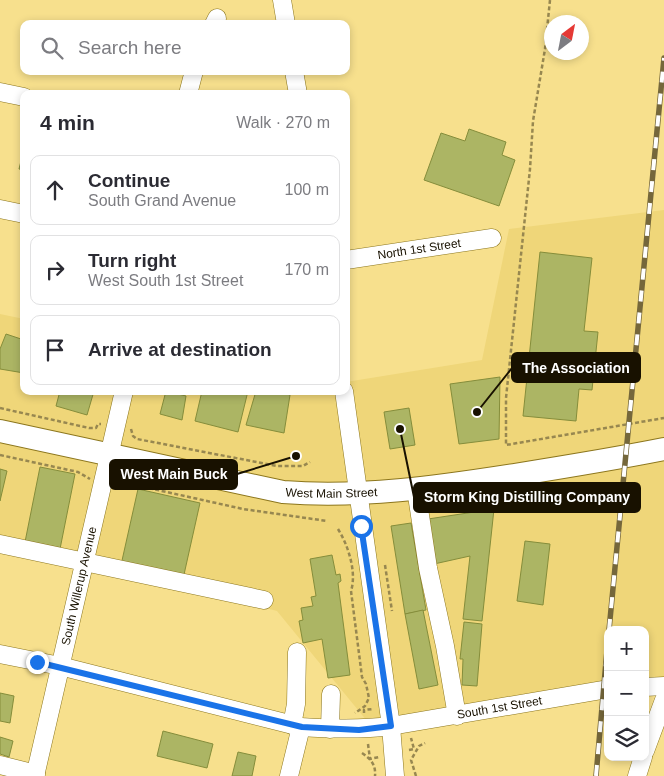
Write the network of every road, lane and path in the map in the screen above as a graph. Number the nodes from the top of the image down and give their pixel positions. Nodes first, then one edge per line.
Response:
1 (282, 0) edge
2 (550, 0) edge
3 (285, 20) edge
4 (193, 75) edge
5 (295, 75) edge
6 (189, 90) edge
7 (297, 90) edge
8 (0, 92) edge
9 (20, 96) edge
10 (0, 209) edge
11 (20, 213) edge
12 (492, 238) dead end
13 (350, 259) edge
14 (123, 395) edge
15 (344, 395) edge
16 (0, 408) edge
17 (664, 418) edge
18 (116, 426) junction
19 (0, 431) edge
20 (664, 450) edge
21 (0, 455) edge
22 (110, 455) junction
23 (310, 462) dead end
24 (95, 480) dead end
25 (111, 482) dead end
26 (416, 489) junction
27 (356, 493) junction
28 (327, 521) dead end
29 (338, 529) dead end
30 (0, 544) edge
31 (86, 562) junction
32 (264, 600) dead end
33 (297, 652) dead end
34 (0, 654) edge
35 (60, 666) junction
36 (664, 686) edge
37 (649, 687) edge
38 (604, 690) edge
39 (331, 694) dead end
40 (664, 700) edge
41 (350, 714) dead end
42 (457, 716) junction
43 (297, 726) junction
44 (391, 726) junction
45 (330, 729) junction
46 (649, 740) edge
47 (426, 743) dead end
48 (362, 753) dead end
49 (642, 761) edge
50 (0, 765) edge
51 (36, 775) edge
52 (290, 776) edge
53 (376, 776) edge
54 (394, 776) edge
55 (416, 776) edge
56 (637, 776) edge

1 - 3 street
2 - 17 path
4 - 6 street
5 - 7 street
8 - 9 street
10 - 11 street
12 - 13 street, North 1st Street
14 - 18 street, South Willerup Avenue
15 - 27 street
16 - 18 path
18 - 22 street, South Willerup Avenue
18 - 23 path
19 - 22 main road, West Main Street
20 - 26 main road, West Main Street
21 - 24 path
22 - 27 main road, West Main Street
22 - 31 street, South Willerup Avenue
25 - 28 path
26 - 27 main road, West Main Street
26 - 42 street
27 - 44 street
29 - 41 path
30 - 31 street
31 - 32 street
31 - 35 street, South Willerup Avenue
33 - 43 street
34 - 35 street, South 1st Street
35 - 43 street, South 1st Street
35 - 51 street, South Willerup Avenue
36 - 37 street
38 - 42 street, South 1st Street
39 - 45 street
40 - 46 street
42 - 44 street, South 1st Street
43 - 45 street, South 1st Street
43 - 52 street
44 - 45 street, South 1st Street
44 - 54 street
47 - 55 path
48 - 53 path
49 - 56 street
50 - 51 street

